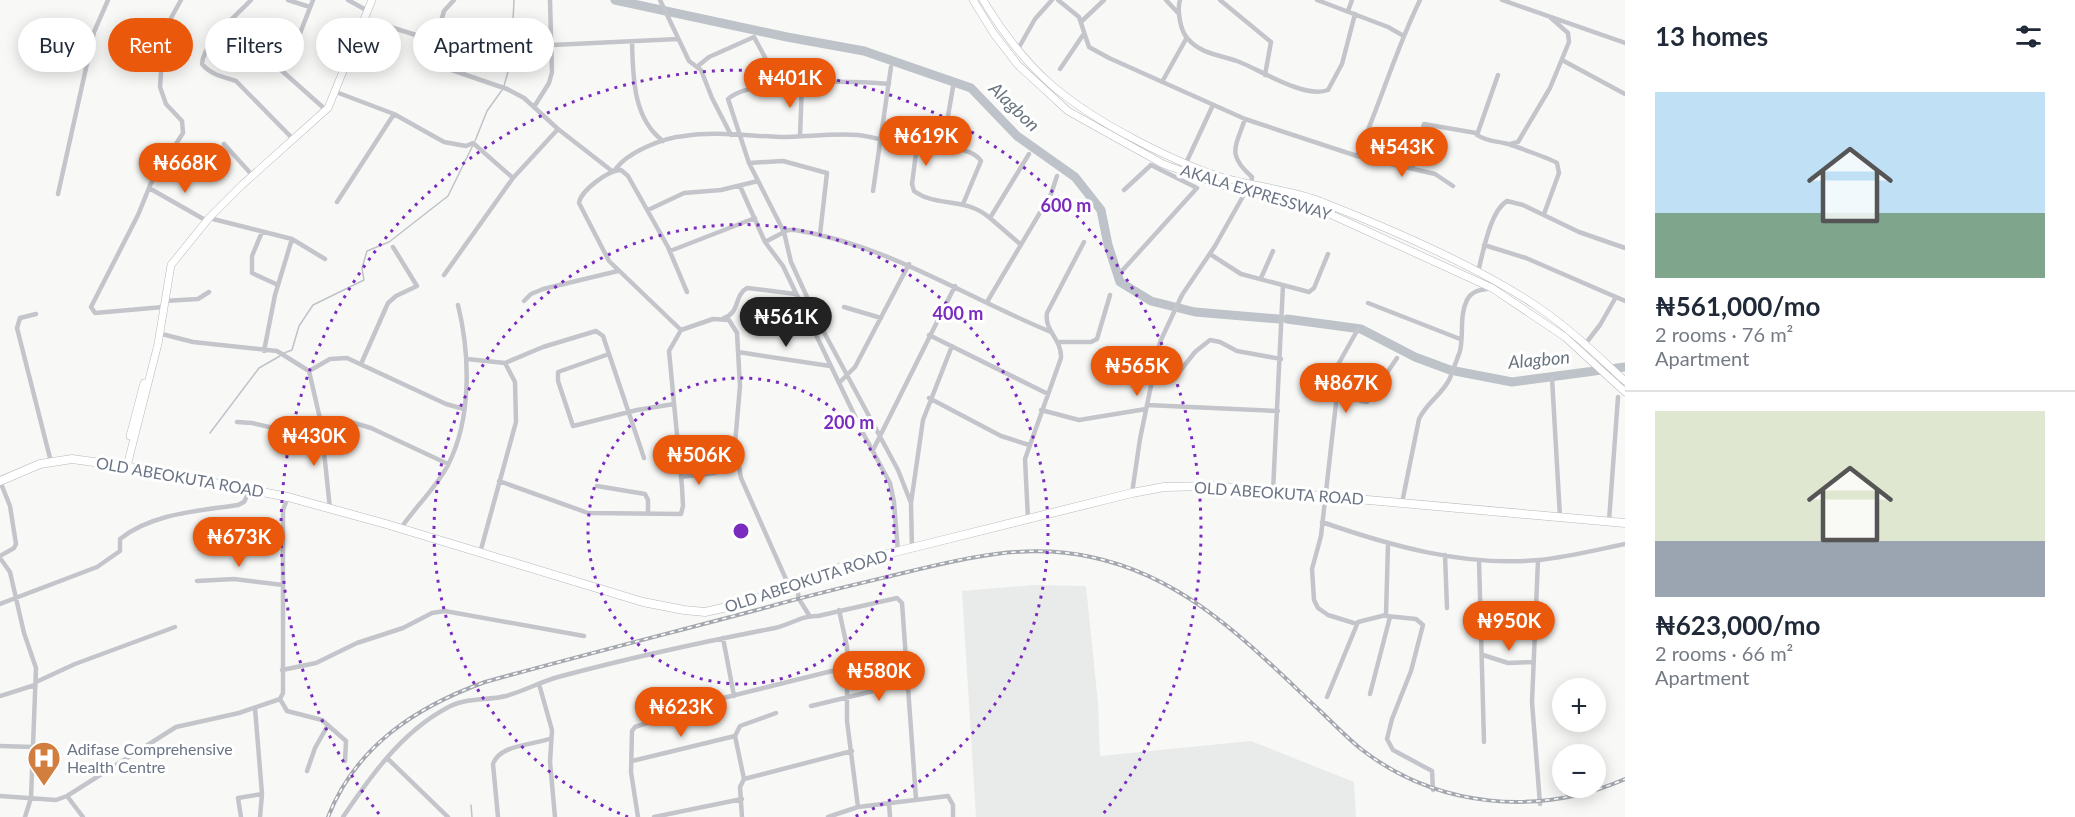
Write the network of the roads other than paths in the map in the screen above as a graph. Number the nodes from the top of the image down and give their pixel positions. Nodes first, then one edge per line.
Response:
1 (108, 0) edge
2 (182, 0) edge
3 (252, 0) edge
4 (288, 0) edge
5 (313, 0) edge
6 (348, 0) edge
7 (372, 0) edge
8 (454, 0) edge
9 (550, 0) edge
10 (660, 0) edge
11 (973, 0) edge
12 (983, 0) edge
13 (1052, 0) edge
14 (1058, 0) edge
15 (1104, 0) edge
16 (1166, 0) edge
17 (1180, 0) edge
18 (1220, 0) edge
19 (1317, 0) edge
20 (1352, 0) edge
21 (1420, 0) edge
22 (1502, 0) edge
23 (310, 7) junction
24 (368, 11) junction
25 (1348, 11) junction
26 (1179, 14) junction
27 (1355, 14) junction
28 (233, 18) edge
29 (365, 18) edge
30 (442, 18) edge
31 (551, 18) edge
32 (1551, 18) junction
33 (1082, 21) junction
34 (304, 23) edge
35 (1083, 35) junction
36 (1402, 35) junction
37 (678, 39) junction
38 (1186, 39) junction
39 (632, 42) junction
40 (1625, 44) edge
41 (554, 45) edge
42 (1017, 50) junction
43 (205, 53) edge
44 (1562, 60) junction
45 (205, 66) edge
46 (698, 66) junction
47 (891, 67) dead end
48 (1060, 69) dead end
49 (214, 72) edge
50 (283, 72) edge
51 (344, 72) edge
52 (457, 72) edge
53 (550, 72) edge
54 (1264, 75) junction
55 (1498, 75) dead end
56 (1162, 82) junction
57 (802, 84) junction
58 (889, 84) junction
59 (768, 85) junction
60 (952, 87) dead end
61 (336, 92) junction
62 (1625, 94) edge
63 (1213, 105) junction
64 (534, 107) junction
65 (326, 110) junction
66 (394, 114) junction
67 (1245, 119) junction
68 (737, 120) junction
69 (1107, 124) junction
70 (726, 125) junction
71 (558, 129) junction
72 (1103, 132) junction
73 (1476, 133) junction
74 (741, 134) junction
75 (731, 135) junction
76 (800, 136) junction
77 (881, 138) junction
78 (294, 140) junction
79 (663, 141) junction
80 (224, 144) dead end
81 (1507, 144) junction
82 (917, 145) junction
83 (943, 145) junction
84 (1029, 153) dead end
85 (1357, 156) junction
86 (749, 163) junction
87 (1186, 163) junction
88 (1412, 169) junction
89 (614, 171) junction
90 (254, 176) junction
91 (1057, 176) dead end
92 (513, 178) junction
93 (1203, 179) junction
94 (758, 181) junction
95 (1251, 184) junction
96 (740, 186) junction
97 (1453, 186) dead end
98 (149, 188) junction
99 (1197, 188) junction
100 (1125, 190) dead end
101 (873, 191) dead end
102 (1246, 191) junction
103 (58, 194) dead end
104 (338, 202) dead end
105 (963, 204) junction
106 (648, 210) junction
107 (1544, 214) junction
108 (755, 218) junction
109 (990, 218) junction
110 (208, 220) junction
111 (262, 232) junction
112 (784, 232) junction
113 (820, 234) junction
114 (292, 239) junction
115 (765, 242) junction
116 (1084, 242) dead end
117 (1020, 244) junction
118 (1484, 245) junction
119 (393, 247) dead end
120 (1625, 248) edge
121 (670, 251) junction
122 (1273, 251) dead end
123 (1209, 254) junction
124 (1328, 254) dead end
125 (325, 259) dead end
126 (791, 262) junction
127 (909, 264) junction
128 (783, 266) junction
129 (618, 271) junction
130 (1121, 272) dead end
131 (1478, 272) junction
132 (444, 275) dead end
133 (1261, 278) junction
134 (1493, 284) junction
135 (278, 285) junction
136 (1283, 285) junction
137 (955, 286) junction
138 (209, 292) dead end
139 (687, 292) dead end
140 (796, 294) junction
141 (1110, 295) dead end
142 (1616, 297) junction
143 (524, 301) dead end
144 (1625, 301) edge
145 (987, 302) junction
146 (1368, 303) dead end
147 (163, 304) junction
148 (458, 305) dead end
149 (844, 307) dead end
150 (36, 314) dead end
151 (723, 318) junction
152 (881, 318) junction
153 (1358, 329) dead end
154 (681, 330) junction
155 (1050, 332) junction
156 (158, 334) junction
157 (929, 335) junction
158 (1460, 339) junction
159 (1059, 342) junction
160 (1586, 343) junction
161 (952, 346) junction
162 (264, 351) junction
163 (738, 352) junction
164 (609, 354) junction
165 (1397, 358) dead end
166 (467, 359) junction
167 (1281, 359) junction
168 (505, 363) junction
169 (361, 364) junction
170 (830, 366) junction
171 (309, 371) junction
172 (1180, 371) dead end
173 (849, 375) junction
174 (1612, 375) junction
175 (1552, 378) dead end
176 (1625, 381) edge
177 (839, 383) junction
178 (1335, 389) junction
179 (1048, 394) junction
180 (1622, 395) edge
181 (929, 398) junction
182 (674, 404) junction
183 (1146, 407) junction
184 (464, 409) junction
185 (1041, 410) junction
186 (1278, 411) junction
187 (628, 412) junction
188 (237, 422) dead end
189 (321, 423) junction
190 (880, 438) junction
191 (322, 439) junction
192 (1029, 445) junction
193 (873, 450) junction
194 (644, 458) dead end
195 (51, 462) junction
196 (448, 464) junction
197 (124, 466) junction
198 (715, 473) dead end
199 (681, 477) junction
200 (0, 481) edge
201 (499, 481) junction
202 (597, 486) dead end
203 (250, 490) junction
204 (1273, 491) junction
205 (1132, 492) junction
206 (1325, 496) junction
207 (288, 497) junction
208 (911, 503) junction
209 (1402, 503) junction
210 (330, 509) junction
211 (648, 513) junction
212 (1560, 517) junction
213 (1028, 519) junction
214 (1609, 521) junction
215 (1322, 522) junction
216 (1625, 523) edge
217 (401, 528) junction
218 (1388, 544) junction
219 (1625, 544) edge
220 (912, 549) junction
221 (898, 553) junction
222 (480, 554) junction
223 (1444, 555) junction
224 (0, 557) edge
225 (1479, 560) junction
226 (1538, 560) junction
227 (197, 581) dead end
228 (792, 584) junction
229 (283, 585) junction
230 (16, 596) junction
231 (0, 604) edge
232 (1447, 608) dead end
233 (839, 610) junction
234 (808, 615) junction
235 (1388, 617) junction
236 (1357, 624) junction
237 (175, 627) dead end
238 (584, 636) dead end
239 (723, 638) junction
240 (1484, 655) junction
241 (1533, 662) junction
242 (848, 667) junction
243 (282, 670) junction
244 (907, 683) junction
245 (35, 684) junction
246 (539, 684) junction
247 (1370, 694) dead end
248 (0, 696) edge
249 (734, 696) junction
250 (1327, 697) dead end
251 (847, 698) junction
252 (280, 699) junction
253 (811, 706) dead end
254 (255, 708) junction
255 (776, 713) dead end
256 (328, 724) junction
257 (735, 736) junction
258 (549, 739) junction
259 (1484, 742) dead end
260 (0, 746) edge
261 (34, 747) junction
262 (852, 751) junction
263 (387, 758) junction
264 (632, 760) junction
265 (345, 761) dead end
266 (307, 771) dead end
267 (744, 779) junction
268 (1433, 790) dead end
269 (262, 794) junction
270 (0, 796) edge
271 (67, 796) junction
272 (31, 798) junction
273 (742, 799) junction
274 (916, 799) junction
275 (889, 803) junction
276 (1540, 804) dead end
277 (858, 807) junction
278 (687, 810) junction
279 (25, 817) edge
280 (82, 817) edge
281 (241, 817) edge
282 (260, 817) edge
283 (343, 817) edge
284 (448, 817) edge
285 (498, 817) edge
286 (555, 817) edge
287 (638, 817) edge
288 (654, 817) edge
289 (688, 817) edge
290 (742, 817) edge
291 (828, 817) edge
292 (890, 817) edge
293 (953, 817) edge

1 - 103 street
2 - 98 street
3 - 28 street
4 - 23 street
5 - 23 street
6 - 24 street
7 - 24 main road
8 - 30 street
9 - 31 street
10 - 37 street
11 - 72 main road, AKALA EXPRESSWAY
12 - 42 main road, AKALA EXPRESSWAY
13 - 42 street
14 - 33 street
15 - 33 street
16 - 26 street
17 - 26 street
18 - 54 street
19 - 25 street
20 - 25 street
21 - 36 street
22 - 32 street
23 - 34 street
24 - 29 main road
25 - 27 street
26 - 38 street
27 - 36 street
27 - 54 street
32 - 40 street
32 - 44 street
33 - 35 street
35 - 48 street
35 - 56 street
36 - 85 street
37 - 39 street
37 - 46 street
38 - 54 street
38 - 56 street
39 - 41 street
39 - 79 street
42 - 69 main road, AKALA EXPRESSWAY
43 - 45 street
44 - 62 street
44 - 81 street
46 - 59 street
46 - 70 street
47 - 58 street
49 - 78 street
50 - 65 street
51 - 61 main road
52 - 64 street
53 - 64 street
55 - 73 street
56 - 63 street
57 - 58 street
57 - 59 street
57 - 76 street
58 - 77 street
59 - 68 street
60 - 83 street
61 - 65 main road
61 - 66 street
63 - 67 street
63 - 87 street
64 - 71 street
65 - 78 main road
66 - 92 street
66 - 104 street
67 - 85 street
67 - 95 street
68 - 70 street
68 - 74 street
69 - 72 main road
69 - 87 main road, AKALA EXPRESSWAY
70 - 75 street
71 - 89 street
71 - 92 street
72 - 93 main road, AKALA EXPRESSWAY
73 - 81 street
73 - 88 street
74 - 75 street
74 - 76 street
74 - 86 street
75 - 79 street
76 - 77 street
77 - 82 street
77 - 101 street
78 - 90 main road
79 - 89 street
80 - 90 street
81 - 107 street
82 - 83 street
82 - 105 street
83 - 105 street
84 - 109 street
85 - 88 street
86 - 94 street
86 - 113 street
87 - 95 main road, AKALA EXPRESSWAY
88 - 97 street
89 - 106 street
89 - 129 street
90 - 110 main road
91 - 117 street
92 - 132 street
93 - 99 street
93 - 102 main road, AKALA EXPRESSWAY
94 - 96 street
94 - 112 street
95 - 131 main road, AKALA EXPRESSWAY
96 - 106 street
96 - 108 street
98 - 110 street
98 - 147 street
99 - 100 street
99 - 130 street
102 - 123 street
102 - 134 main road, AKALA EXPRESSWAY
105 - 109 street
106 - 121 street
107 - 118 street
107 - 120 street
108 - 115 street
108 - 121 street
109 - 117 street
110 - 111 street
110 - 147 main road
111 - 114 street
111 - 135 street
112 - 113 street
112 - 115 street
112 - 126 street
113 - 127 street
114 - 125 street
114 - 135 street
115 - 128 street
116 - 155 street
117 - 145 street
118 - 131 street
118 - 142 street
119 - 169 street
121 - 139 street
122 - 133 street
123 - 133 street
123 - 183 street
124 - 136 street
126 - 128 street
126 - 173 street
127 - 137 street
127 - 152 street
128 - 140 street
129 - 143 street
129 - 154 street
131 - 134 main road, AKALA EXPRESSWAY
133 - 136 street
134 - 158 street
134 - 160 main road, AKALA EXPRESSWAY
134 - 174 main road, AKALA EXPRESSWAY
135 - 162 street
136 - 167 street
137 - 145 street
137 - 157 street
138 - 147 street
140 - 151 street
140 - 170 street
141 - 159 street
142 - 144 street
142 - 160 street
145 - 155 street
146 - 158 street
147 - 156 main road
148 - 166 street
149 - 152 street
150 - 195 street
151 - 154 street
151 - 163 street
152 - 173 street
153 - 178 street
154 - 182 street
155 - 159 street
156 - 162 street
156 - 197 main road
157 - 161 street
157 - 190 street
158 - 209 street
159 - 179 street
160 - 174 main road, AKALA EXPRESSWAY
161 - 179 street
161 - 181 street
162 - 171 street
163 - 170 street
163 - 228 street
164 - 168 street
164 - 187 street
164 - 187 street
165 - 178 street
166 - 168 street
166 - 184 street
167 - 172 street
167 - 186 street
168 - 201 street
169 - 171 street
169 - 184 street
170 - 177 street
171 - 189 street
173 - 177 street
173 - 190 street
174 - 176 main road, AKALA EXPRESSWAY
174 - 180 main road, AKALA EXPRESSWAY
175 - 212 street
177 - 193 street
178 - 206 street
179 - 185 street
180 - 214 street
181 - 192 street
181 - 208 street
182 - 187 street
182 - 199 street
183 - 185 street
183 - 186 street
183 - 205 street
184 - 196 street
185 - 192 street
186 - 204 street
187 - 194 street
188 - 191 street
189 - 191 street
189 - 196 street
190 - 193 street
190 - 208 street
191 - 210 street
192 - 213 street
193 - 221 street
195 - 197 highway, OLD ABEOKUTA ROAD
195 - 200 highway, OLD ABEOKUTA ROAD
196 - 217 street
197 - 203 highway, OLD ABEOKUTA ROAD
198 - 199 street
199 - 211 street
200 - 224 street
201 - 211 street
201 - 222 street
202 - 211 street
203 - 207 highway, OLD ABEOKUTA ROAD
203 - 230 street
204 - 205 highway, OLD ABEOKUTA ROAD
204 - 206 highway, OLD ABEOKUTA ROAD
205 - 213 highway, OLD ABEOKUTA ROAD
206 - 209 highway, OLD ABEOKUTA ROAD
206 - 215 street
207 - 210 highway, OLD ABEOKUTA ROAD
207 - 229 street
208 - 220 street
209 - 212 highway, OLD ABEOKUTA ROAD
210 - 217 highway, OLD ABEOKUTA ROAD
212 - 214 highway, OLD ABEOKUTA ROAD
213 - 220 highway, OLD ABEOKUTA ROAD
214 - 216 highway, OLD ABEOKUTA ROAD
215 - 218 street
215 - 236 street
217 - 222 highway, OLD ABEOKUTA ROAD
218 - 223 street
218 - 235 street
219 - 226 street
220 - 221 highway, OLD ABEOKUTA ROAD
221 - 228 highway, OLD ABEOKUTA ROAD
222 - 228 highway, OLD ABEOKUTA ROAD
223 - 225 street
223 - 232 street
224 - 230 street
225 - 226 street
225 - 240 street
226 - 241 street
227 - 229 street
228 - 234 street
229 - 243 street
230 - 231 street
230 - 245 street
233 - 234 street
233 - 242 street
233 - 244 street
234 - 239 street
235 - 236 street
235 - 247 street
235 - 268 street
236 - 250 street
237 - 245 street
238 - 243 street
239 - 246 street
239 - 249 street
240 - 241 street
240 - 259 street
241 - 276 street
242 - 249 street
242 - 251 street
243 - 252 street
244 - 251 street
244 - 274 street
245 - 248 street
245 - 261 street
246 - 258 street
246 - 263 street
249 - 264 street
251 - 253 street
251 - 262 street
252 - 254 street
252 - 256 street
254 - 269 street
254 - 271 street
255 - 257 street
256 - 265 street
256 - 266 street
257 - 264 street
257 - 267 street
258 - 285 street
258 - 286 street
260 - 261 street
261 - 272 street
262 - 267 street
262 - 277 street
263 - 283 street
263 - 284 street
264 - 287 street
267 - 273 street
269 - 281 street
269 - 282 street
270 - 272 street
271 - 272 street
271 - 280 street
272 - 279 street
273 - 278 street
273 - 290 street
274 - 275 street
274 - 293 street
275 - 277 street
275 - 292 street
277 - 291 street
278 - 288 street
278 - 289 street

